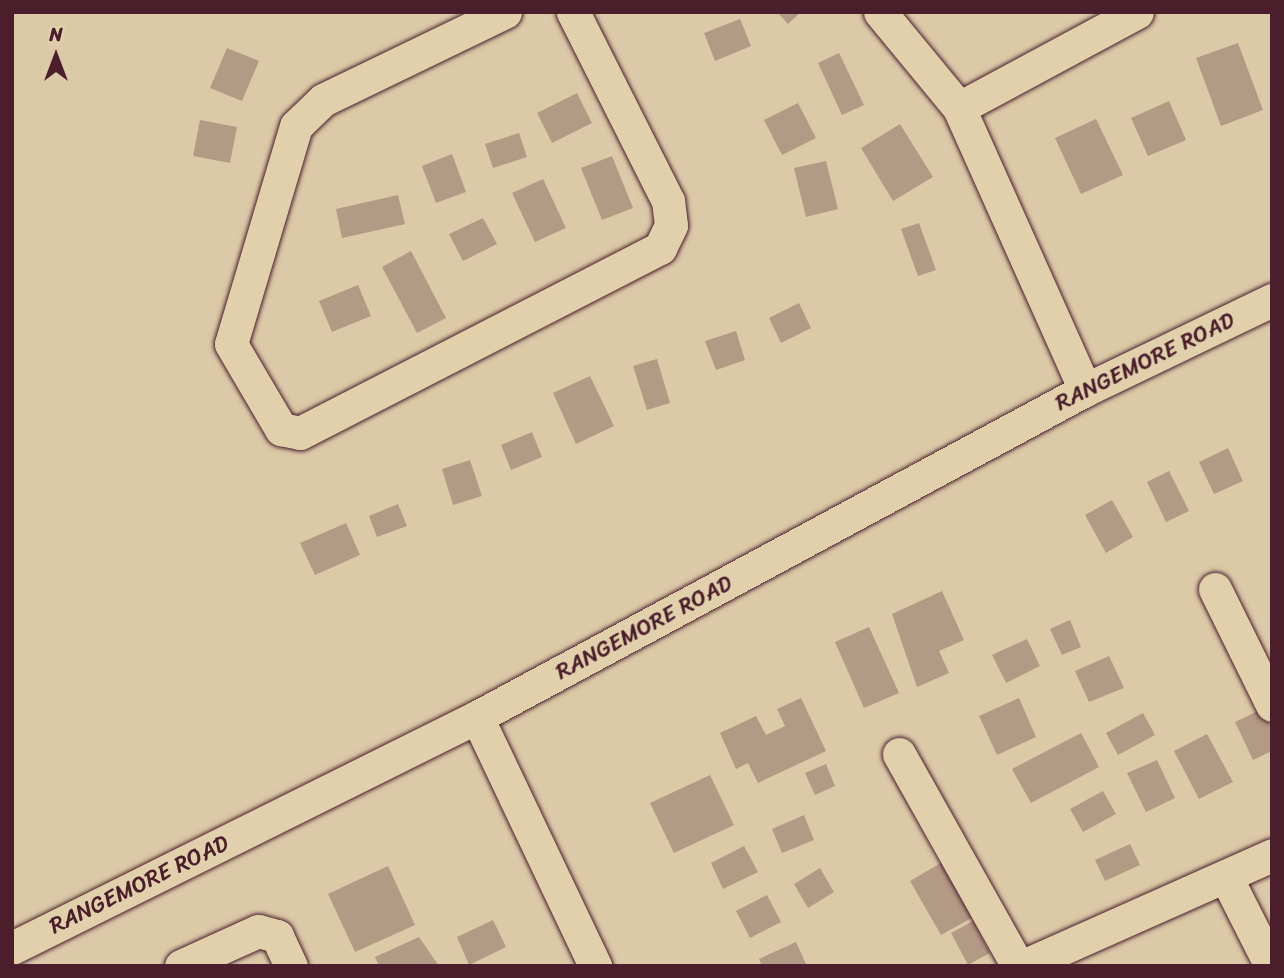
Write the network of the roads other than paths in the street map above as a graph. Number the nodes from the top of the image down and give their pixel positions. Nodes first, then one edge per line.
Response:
1 (505, 12) edge
2 (573, 12) edge
3 (880, 12) edge
4 (1137, 12) edge
5 (959, 108) junction
6 (1272, 300) edge
7 (1085, 390) junction
8 (1215, 589) dead end
9 (1272, 705) edge
10 (477, 717) junction
11 (899, 754) dead end
12 (1272, 855) edge
13 (1226, 877) junction
14 (12, 948) edge
15 (181, 966) edge
16 (291, 966) edge
17 (595, 966) edge
18 (1021, 966) edge
19 (1271, 966) edge

1 - 2 street
3 - 5 street
4 - 5 street
5 - 7 street
6 - 7 street, RANGEMORE ROAD
7 - 10 street, RANGEMORE ROAD
8 - 9 street
10 - 14 street, RANGEMORE ROAD
10 - 17 street
11 - 18 street
12 - 13 street
13 - 18 street
13 - 19 street
15 - 16 street

